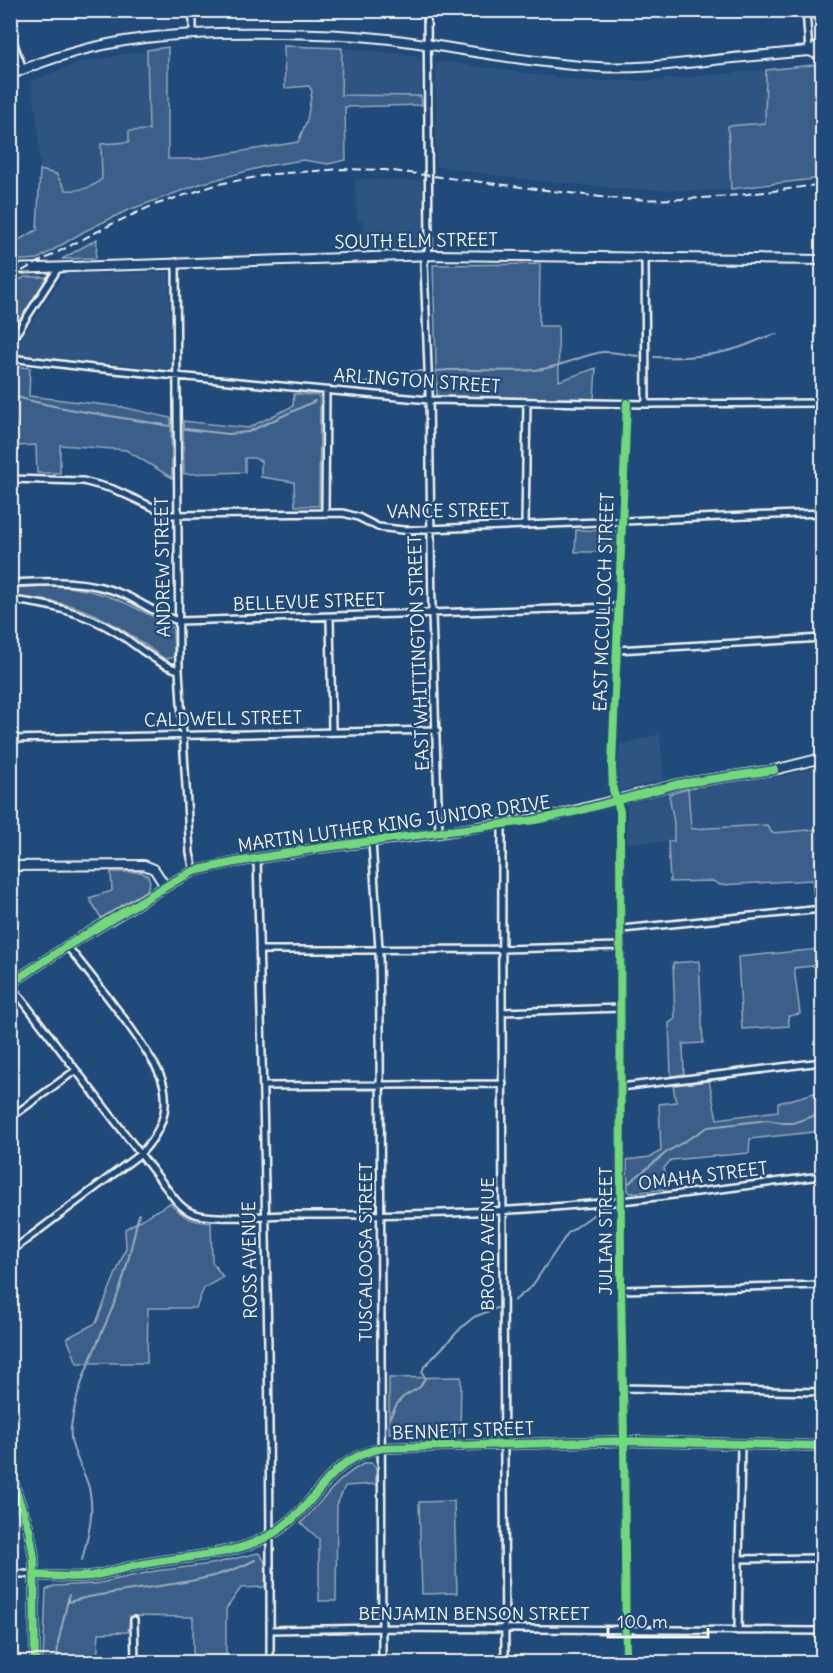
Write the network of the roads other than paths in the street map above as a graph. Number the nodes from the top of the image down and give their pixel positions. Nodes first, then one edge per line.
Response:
1 (192, 10) edge
2 (427, 10) edge
3 (806, 10) edge
4 (10, 33) edge
5 (193, 33) junction
6 (427, 44) junction
7 (822, 44) edge
8 (809, 51) junction
9 (822, 56) edge
10 (23, 69) junction
11 (10, 75) edge
12 (427, 255) junction
13 (645, 256) junction
14 (822, 260) edge
15 (176, 262) junction
16 (59, 267) junction
17 (10, 269) edge
18 (10, 343) edge
19 (10, 358) edge
20 (177, 376) junction
21 (326, 391) junction
22 (429, 400) junction
23 (527, 402) junction
24 (627, 403) junction
25 (822, 403) edge
26 (646, 404) junction
27 (10, 479) edge
28 (325, 512) junction
29 (822, 513) edge
30 (178, 515) junction
31 (623, 522) junction
32 (525, 525) junction
33 (430, 529) junction
34 (10, 583) edge
35 (10, 600) edge
36 (617, 607) junction
37 (432, 613) junction
38 (330, 617) junction
39 (179, 621) junction
40 (822, 638) edge
41 (616, 650) junction
42 (179, 670) junction
43 (437, 730) junction
44 (332, 732) junction
45 (182, 735) junction
46 (10, 739) edge
47 (822, 758) edge
48 (617, 801) junction
49 (501, 825) junction
50 (439, 833) junction
51 (372, 842) junction
52 (257, 858) junction
53 (10, 866) edge
54 (194, 871) junction
55 (165, 886) junction
56 (822, 909) edge
57 (622, 928) junction
58 (67, 946) junction
59 (621, 946) junction
60 (379, 949) junction
61 (259, 950) junction
62 (501, 950) junction
63 (10, 970) edge
64 (13, 982) edge
65 (621, 1008) junction
66 (502, 1012) junction
67 (822, 1062) edge
68 (76, 1070) junction
69 (502, 1084) junction
70 (381, 1085) junction
71 (263, 1086) junction
72 (621, 1087) junction
73 (10, 1118) edge
74 (140, 1154) junction
75 (822, 1176) edge
76 (620, 1201) junction
77 (504, 1211) junction
78 (264, 1215) junction
79 (381, 1215) junction
80 (10, 1252) edge
81 (822, 1285) edge
82 (621, 1290) junction
83 (623, 1388) junction
84 (822, 1392) edge
85 (624, 1441) junction
86 (504, 1444) junction
87 (741, 1444) junction
88 (822, 1446) edge
89 (382, 1448) junction
90 (10, 1474) edge
91 (271, 1535) junction
92 (822, 1558) edge
93 (739, 1559) junction
94 (10, 1573) edge
95 (36, 1575) junction
96 (135, 1620) dead end
97 (381, 1628) junction
98 (626, 1629) junction
99 (270, 1630) junction
100 (505, 1630) junction
101 (738, 1631) junction
102 (822, 1631) edge
103 (35, 1662) edge
104 (135, 1662) edge
105 (270, 1662) edge
106 (382, 1662) edge
107 (505, 1662) edge
108 (626, 1662) edge

1 - 5 street
2 - 6 street, EAST WHITTINGTON STREET
3 - 8 street
4 - 10 street
5 - 6 main road
5 - 10 main road
6 - 8 main road
6 - 12 street, EAST WHITTINGTON STREET
7 - 8 main road
8 - 9 main road
10 - 11 main road
12 - 13 main road, SOUTH ELM STREET
12 - 15 main road, SOUTH ELM STREET
12 - 22 street, EAST WHITTINGTON STREET
13 - 14 main road, SOUTH ELM STREET
13 - 26 street
15 - 16 main road, SOUTH ELM STREET
15 - 20 street, ANDREW STREET
16 - 17 main road, SOUTH ELM STREET
16 - 18 street
19 - 20 street, ARLINGTON STREET
20 - 21 street, ARLINGTON STREET
20 - 30 street, ANDREW STREET
21 - 22 street, ARLINGTON STREET
21 - 28 street
22 - 23 street, ARLINGTON STREET
22 - 33 street, EAST WHITTINGTON STREET
23 - 24 street, ARLINGTON STREET
23 - 32 street
24 - 26 street, ARLINGTON STREET
24 - 31 street, EAST MCCULLOCH STREET
25 - 26 street, ARLINGTON STREET
27 - 30 street, VANCE STREET
28 - 30 street, VANCE STREET
28 - 33 street, VANCE STREET
29 - 31 street, VANCE STREET
30 - 39 street, ANDREW STREET
31 - 32 street, VANCE STREET
31 - 36 street, EAST MCCULLOCH STREET
32 - 33 street, VANCE STREET
33 - 37 street, EAST WHITTINGTON STREET
34 - 39 street, BELLEVUE STREET
35 - 42 street
36 - 37 street, BELLEVUE STREET
36 - 41 street, EAST MCCULLOCH STREET
37 - 38 street, BELLEVUE STREET
37 - 43 street, EAST WHITTINGTON STREET
38 - 39 street, BELLEVUE STREET
38 - 44 street
39 - 42 street, ANDREW STREET
40 - 41 street
41 - 48 street, EAST MCCULLOCH STREET
42 - 45 street, ANDREW STREET
43 - 44 street, CALDWELL STREET
43 - 50 street, EAST WHITTINGTON STREET
44 - 45 street, CALDWELL STREET
45 - 46 street, CALDWELL STREET
45 - 54 street, ANDREW STREET
47 - 48 main road, MARTIN LUTHER KING JUNIOR DRIVE
48 - 49 main road, MARTIN LUTHER KING JUNIOR DRIVE
48 - 57 street, JULIAN STREET
49 - 50 main road, MARTIN LUTHER KING JUNIOR DRIVE
49 - 62 street, BROAD AVENUE
50 - 51 main road, MARTIN LUTHER KING JUNIOR DRIVE
51 - 52 main road, MARTIN LUTHER KING JUNIOR DRIVE
51 - 60 street, TUSCALOOSA STREET
52 - 54 main road, MARTIN LUTHER KING JUNIOR DRIVE
52 - 61 street, ROSS AVENUE
53 - 55 main road
54 - 55 main road, MARTIN LUTHER KING JUNIOR DRIVE
55 - 58 main road, MARTIN LUTHER KING JUNIOR DRIVE
56 - 57 street
57 - 59 street, JULIAN STREET
58 - 64 main road, MARTIN LUTHER KING JUNIOR DRIVE
58 - 74 street
59 - 62 street
59 - 65 street, JULIAN STREET
60 - 61 street
60 - 62 street
60 - 70 street, TUSCALOOSA STREET
61 - 71 street, ROSS AVENUE
62 - 66 street, BROAD AVENUE
63 - 64 street, OMAHA STREET
64 - 68 street, OMAHA STREET
65 - 66 street
65 - 72 street, JULIAN STREET
66 - 69 street, BROAD AVENUE
67 - 72 street
68 - 73 street
68 - 74 street, OMAHA STREET
69 - 70 street
69 - 77 street, BROAD AVENUE
70 - 71 street
70 - 79 street, TUSCALOOSA STREET
71 - 78 street, ROSS AVENUE
72 - 76 street, JULIAN STREET
74 - 78 street, OMAHA STREET
74 - 80 street
75 - 76 street, OMAHA STREET
76 - 77 street, OMAHA STREET
76 - 82 street, JULIAN STREET
77 - 79 street, OMAHA STREET
77 - 86 street, BROAD AVENUE
78 - 79 street, OMAHA STREET
78 - 91 street, ROSS AVENUE
79 - 89 street, TUSCALOOSA STREET
81 - 82 street
82 - 83 street, JULIAN STREET
83 - 84 street
83 - 85 street, JULIAN STREET
85 - 86 main road, BENNETT STREET
85 - 87 main road, BENNETT STREET
85 - 98 street, JULIAN STREET
86 - 89 main road, BENNETT STREET
86 - 100 street, BROAD AVENUE
87 - 88 main road, BENNETT STREET
87 - 93 street
89 - 91 main road, BENNETT STREET
89 - 97 street, TUSCALOOSA STREET
90 - 95 main road
91 - 95 main road, BENNETT STREET
91 - 99 street, ROSS AVENUE
92 - 93 street
93 - 101 street
94 - 95 street
95 - 103 main road
96 - 104 street
97 - 99 street, BENJAMIN BENSON STREET
97 - 100 street, BENJAMIN BENSON STREET
97 - 106 street, TUSCALOOSA STREET
98 - 100 street, BENJAMIN BENSON STREET
98 - 101 street, BENJAMIN BENSON STREET
98 - 108 street, JULIAN STREET
99 - 105 street, ROSS AVENUE
100 - 107 street, BROAD AVENUE
101 - 102 street, BENJAMIN BENSON STREET

